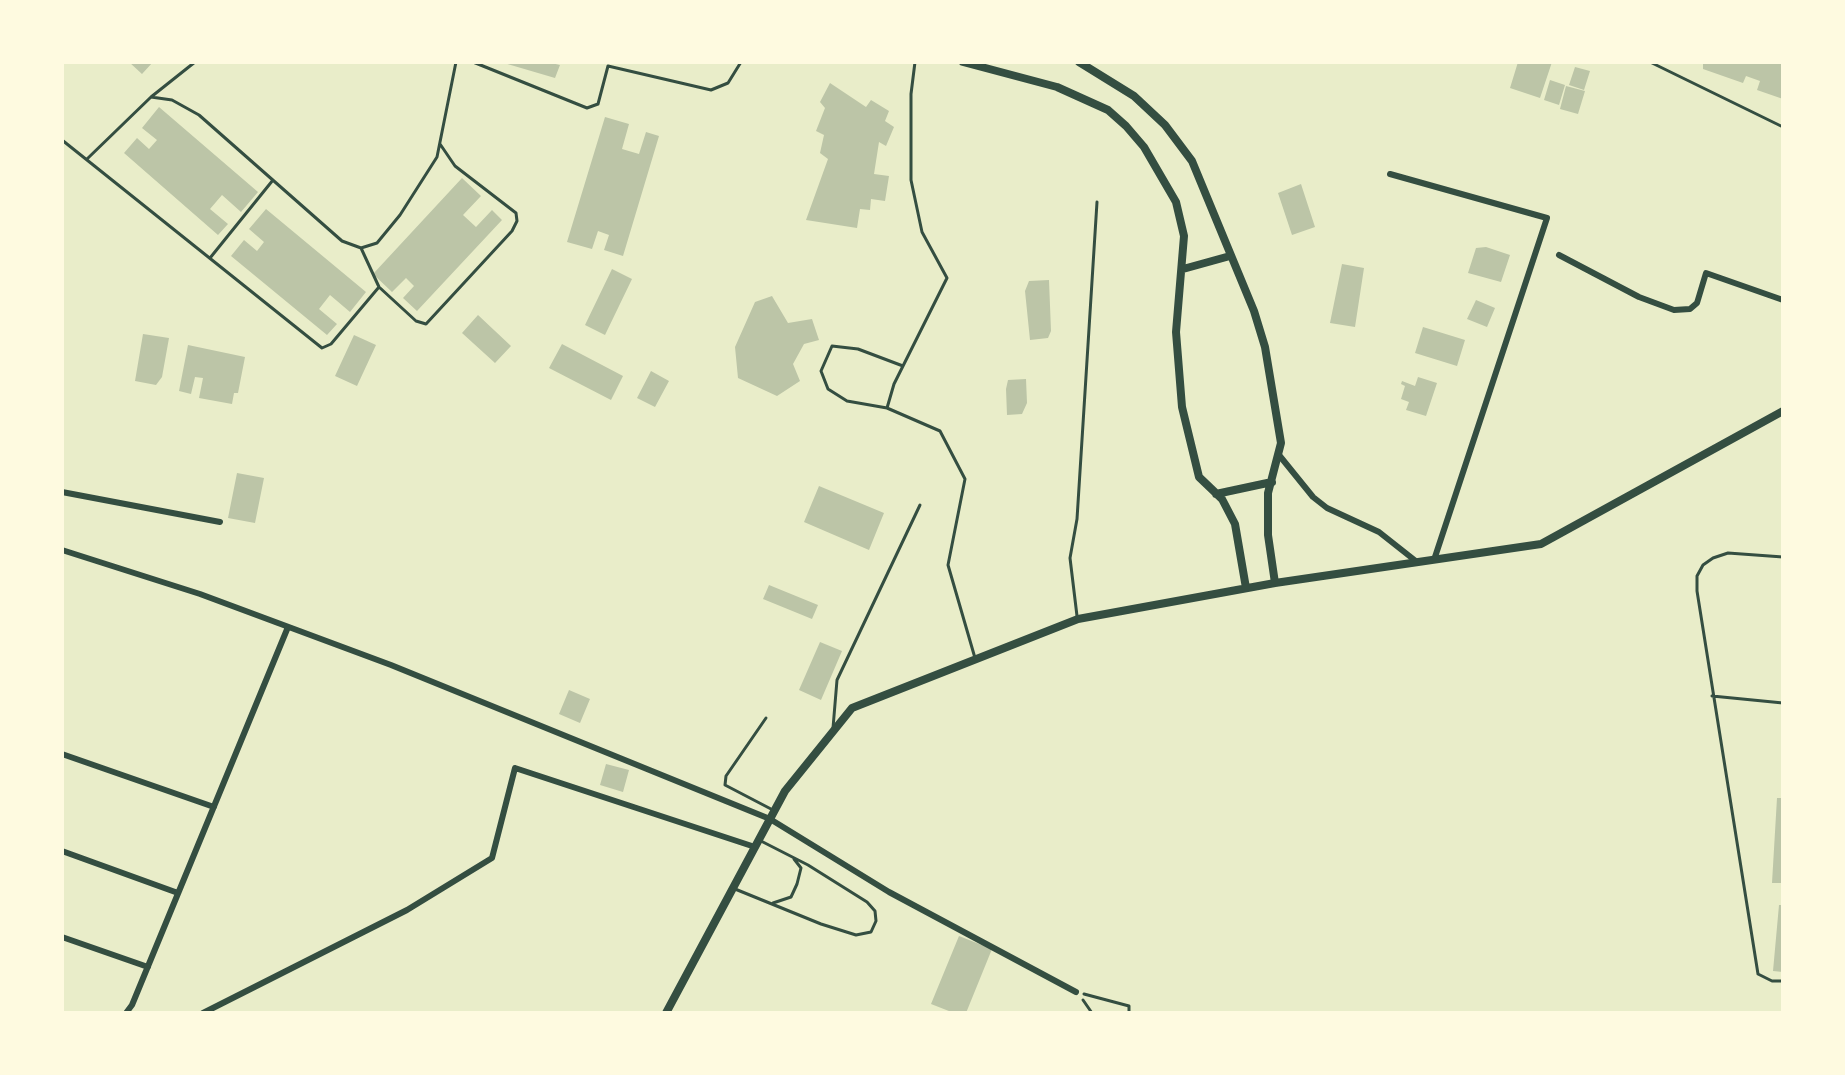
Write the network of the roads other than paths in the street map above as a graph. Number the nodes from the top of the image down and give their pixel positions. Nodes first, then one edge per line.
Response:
1 (195, 62) edge
2 (456, 62) edge
3 (473, 62) edge
4 (741, 62) edge
5 (915, 62) edge
6 (963, 62) edge
7 (1079, 62) edge
8 (609, 64) edge
9 (151, 97) junction
10 (62, 140) edge
11 (440, 143) junction
12 (87, 159) junction
13 (1390, 174) dead end
14 (273, 180) junction
15 (1097, 202) dead end
16 (361, 248) junction
17 (1559, 255) dead end
18 (1230, 256) junction
19 (210, 258) junction
20 (1183, 269) junction
21 (379, 287) junction
22 (1783, 300) edge
23 (903, 366) junction
24 (887, 408) junction
25 (1783, 411) edge
26 (1279, 455) junction
27 (1272, 482) junction
28 (62, 492) edge
29 (1216, 494) junction
30 (920, 505) dead end
31 (220, 522) dead end
32 (62, 550) edge
33 (1783, 557) edge
34 (1434, 560) junction
35 (1417, 562) junction
36 (1275, 583) junction
37 (1246, 588) junction
38 (1078, 619) junction
39 (288, 627) junction
40 (975, 658) junction
41 (1712, 696) junction
42 (1783, 703) edge
43 (766, 718) dead end
44 (833, 732) junction
45 (62, 754) edge
46 (214, 807) junction
47 (772, 815) junction
48 (757, 844) junction
49 (62, 851) edge
50 (792, 856) junction
51 (733, 888) junction
52 (178, 893) junction
53 (770, 904) junction
54 (62, 937) edge
55 (148, 967) junction
56 (1783, 981) edge
57 (1076, 992) road end
58 (126, 1013) edge
59 (203, 1013) edge
60 (666, 1013) edge

1 - 9 lane
2 - 11 lane
3 - 8 lane
4 - 8 lane
5 - 23 lane
6 - 20 street
7 - 18 street
9 - 12 lane
9 - 14 lane
10 - 12 lane
11 - 16 lane
11 - 21 lane
12 - 19 lane
13 - 34 street
14 - 16 lane
14 - 19 lane
15 - 38 lane
16 - 21 lane
17 - 22 street
18 - 20 street
18 - 26 street
19 - 21 lane
20 - 29 street
23 - 24 lane
23 - 24 lane
24 - 40 lane
25 - 34 street
26 - 27 street
26 - 35 street
27 - 29 street
27 - 36 street
28 - 31 street
29 - 37 street
30 - 44 lane
32 - 39 street
33 - 41 lane
34 - 35 street
35 - 36 street
36 - 37 street
37 - 38 street
38 - 40 street
39 - 46 street
39 - 47 street
40 - 44 street
41 - 42 lane
41 - 56 lane
43 - 47 lane
44 - 47 street
45 - 46 street
46 - 52 street
47 - 48 street
47 - 57 street
48 - 50 lane
48 - 51 street
48 - 59 street
49 - 52 street
50 - 53 lane
50 - 53 lane
51 - 53 lane
51 - 60 street
52 - 55 street
54 - 55 street
55 - 58 street

